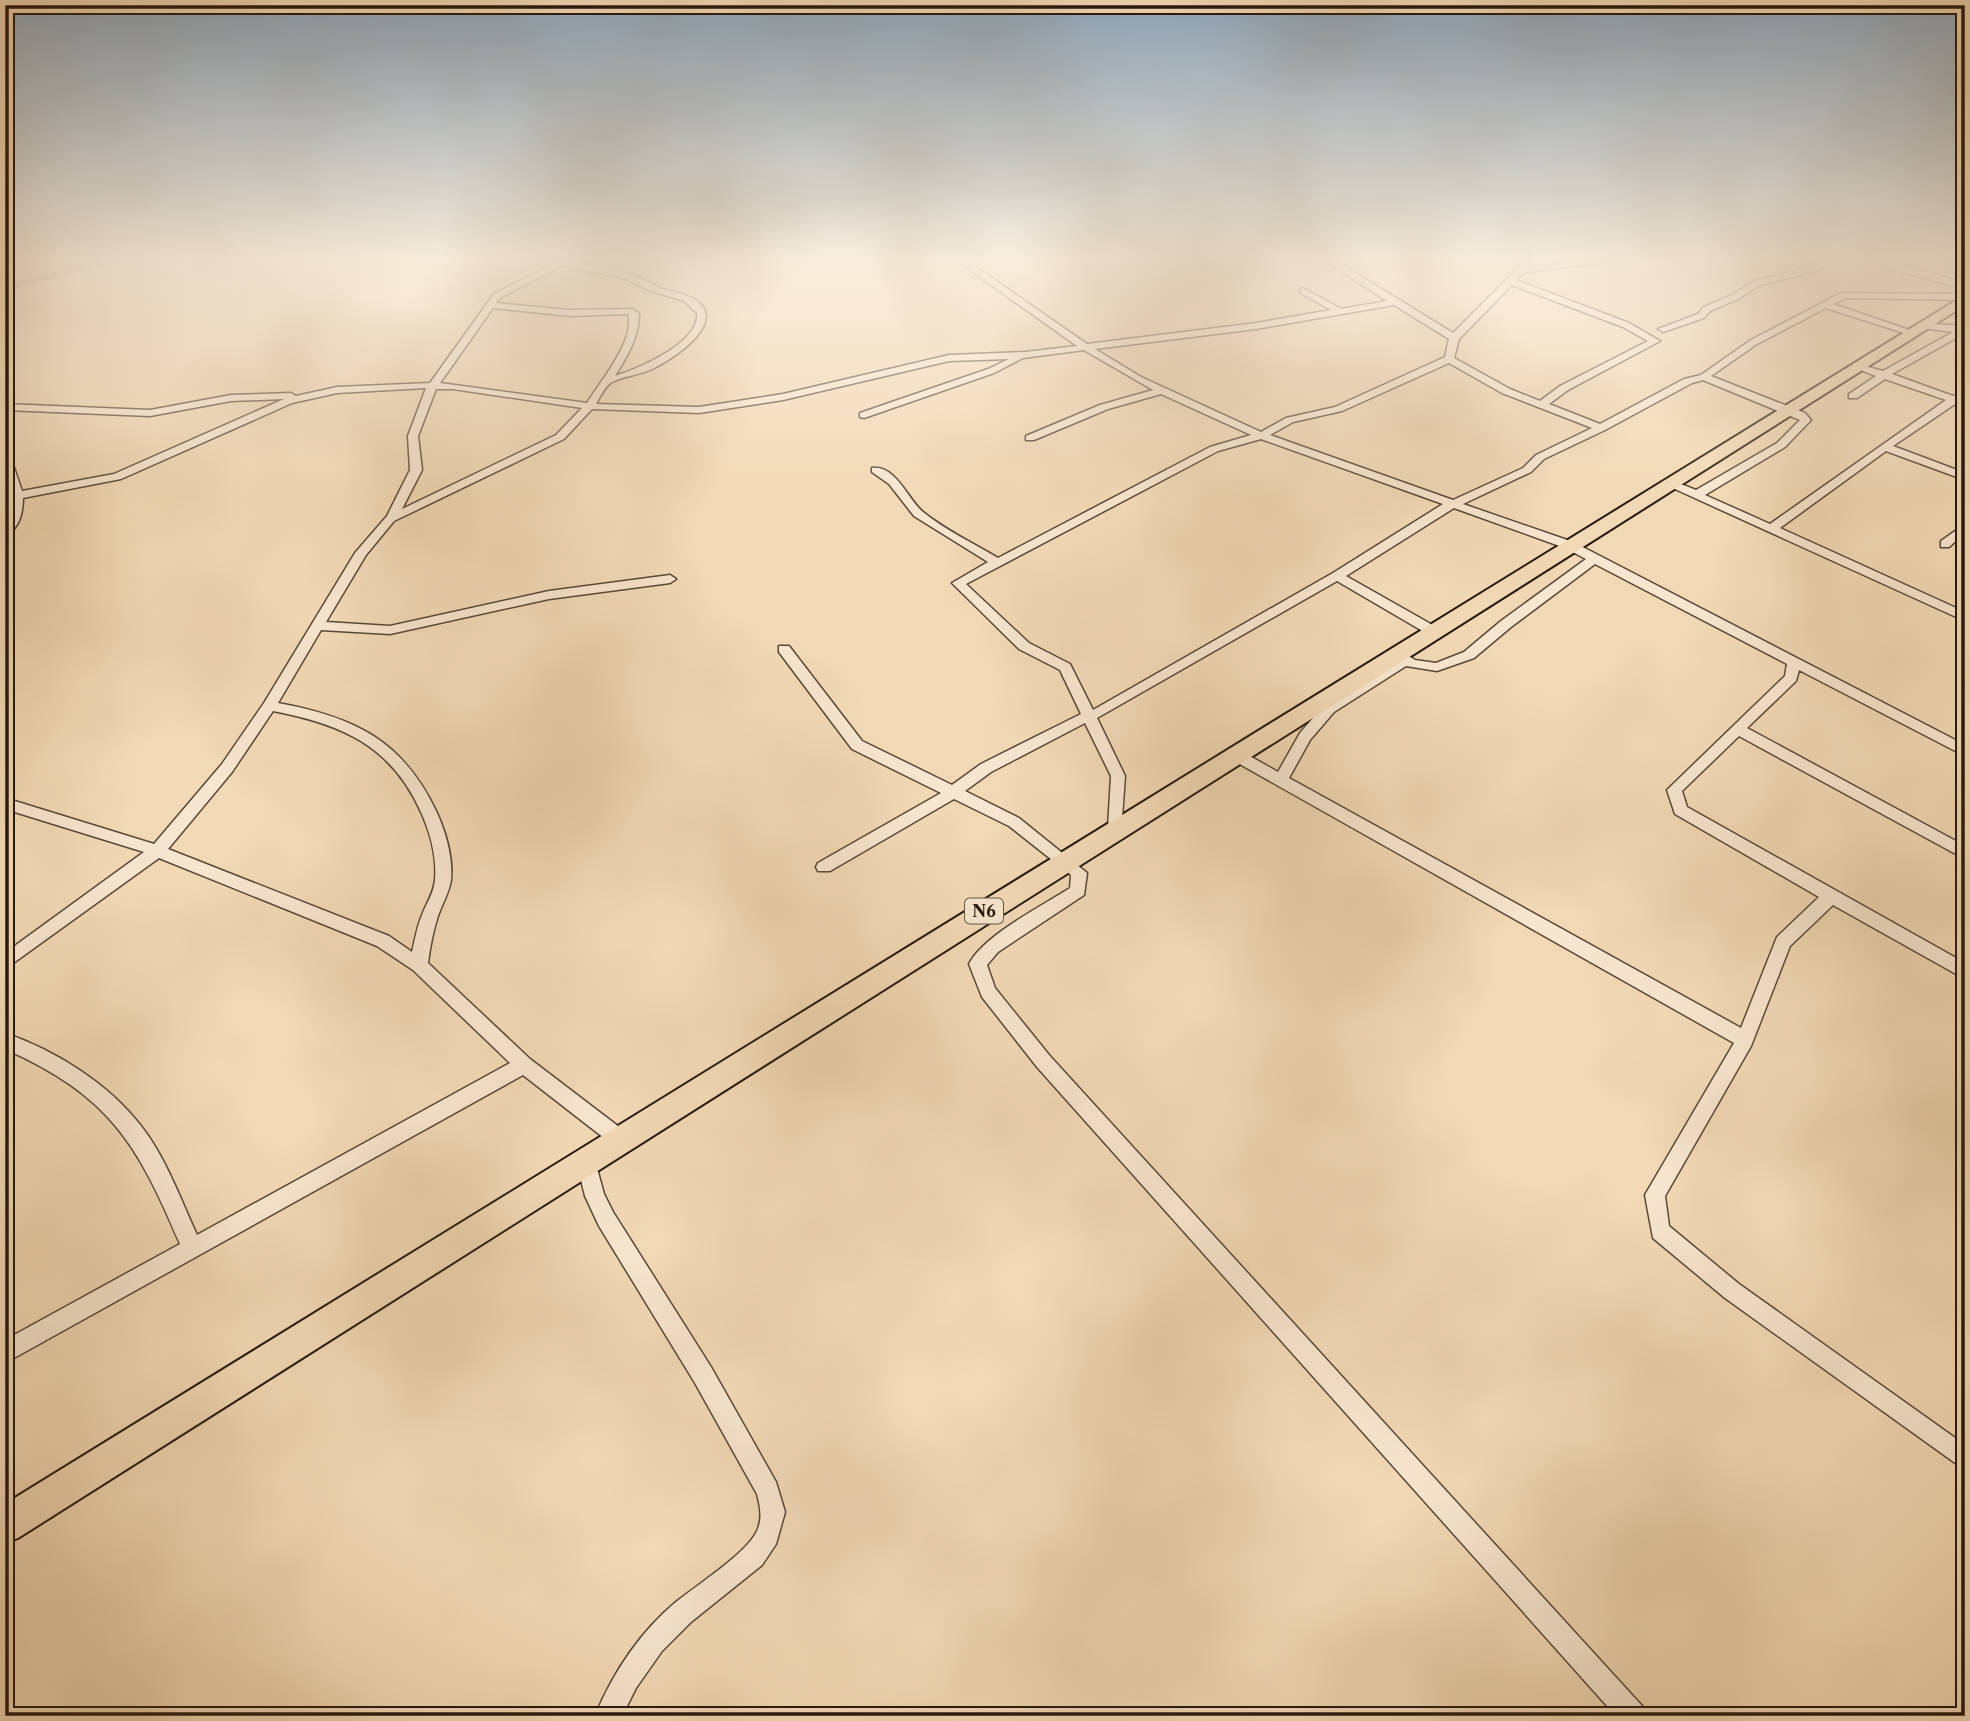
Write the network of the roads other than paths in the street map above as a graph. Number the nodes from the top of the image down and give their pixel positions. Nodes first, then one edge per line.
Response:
1 (467, 336) edge
2 (631, 336) edge
3 (690, 336) edge
4 (1070, 336) edge
5 (1172, 336) edge
6 (1451, 336) edge
7 (1647, 336) edge
8 (1764, 336) edge
9 (1902, 336) edge
10 (1951, 336) edge
11 (1454, 338) joint
12 (1085, 347) junction
13 (1025, 355) junction
14 (1450, 359) junction
15 (1856, 365) junction
16 (1885, 374) junction
17 (1704, 377) junction
18 (606, 381) junction
19 (432, 385) junction
20 (1160, 390) junction
21 (1853, 396) dead end
22 (301, 397) junction
23 (1962, 399) edge
24 (1541, 405) junction
25 (5, 407) edge
26 (589, 407) junction
27 (1786, 410) junction
28 (864, 415) dead end
29 (1601, 428) junction
30 (1261, 436) junction
31 (1030, 438) dead end
32 (1885, 447) junction
33 (5, 456) edge
34 (876, 470) dead end
35 (1965, 477) edge
36 (1668, 482) junction
37 (18, 495) junction
38 (1696, 495) junction
39 (1454, 506) junction
40 (390, 519) junction
41 (1965, 527) edge
42 (1772, 530) junction
43 (5, 533) edge
44 (1945, 544) dead end
45 (1569, 545) junction
46 (1594, 558) junction
47 (998, 563) junction
48 (1336, 576) junction
49 (670, 579) dead end
50 (1965, 617) edge
51 (317, 626) junction
52 (1431, 631) junction
53 (783, 649) dead end
54 (1400, 657) junction
55 (1794, 664) junction
56 (269, 706) junction
57 (1088, 716) junction
58 (1738, 729) junction
59 (1965, 751) edge
60 (1234, 754) junction
61 (1281, 780) junction
62 (952, 793) junction
63 (5, 803) edge
64 (1116, 828) junction
65 (157, 851) junction
66 (1965, 853) edge
67 (1064, 861) junction
68 (824, 867) dead end
69 (1831, 896) junction
70 (5, 962) edge
71 (419, 965) junction
72 (1965, 972) edge
73 (1745, 1040) junction
74 (5, 1041) edge
75 (524, 1065) junction
76 (620, 1139) junction
77 (586, 1160) junction
78 (192, 1248) junction
79 (5, 1352) edge
80 (1965, 1459) edge
81 (5, 1525) edge
82 (608, 1716) edge
83 (1634, 1716) edge

1 - 19 street
2 - 18 street
3 - 18 street
4 - 12 street
5 - 12 street
6 - 11 street
7 - 24 street
8 - 17 street
9 - 15 highway, N6
10 - 16 street
11 - 14 street
12 - 13 street
12 - 20 street
13 - 26 street
13 - 28 street
14 - 24 street
14 - 30 street
15 - 16 street
15 - 27 highway, N6
16 - 21 street
16 - 23 street
17 - 27 street
17 - 29 street
18 - 26 street
19 - 22 street
19 - 26 street
19 - 40 street
20 - 30 street
20 - 31 street
22 - 25 street
22 - 37 street
23 - 32 street
24 - 29 street
26 - 40 street
27 - 36 highway, N6
27 - 38 street
29 - 39 street
30 - 39 street
30 - 47 street
32 - 35 street
32 - 42 street
33 - 37 street
34 - 47 street
36 - 38 street
36 - 45 highway, N6
37 - 43 street
38 - 42 street
39 - 45 street
39 - 48 street
40 - 51 street
41 - 44 street
42 - 50 street
45 - 46 street
45 - 52 highway, N6
46 - 54 street
46 - 55 street
47 - 57 street
48 - 52 street
48 - 57 street
49 - 51 street
51 - 56 street
52 - 54 highway, N6
53 - 62 street
54 - 60 highway, N6
54 - 61 street
55 - 58 street
55 - 59 street
56 - 65 street
56 - 71 street
57 - 62 street
57 - 64 street
58 - 66 street
58 - 69 street
60 - 61 street
60 - 64 highway, N6
61 - 73 street
62 - 67 street
62 - 68 street
63 - 65 street
64 - 67 highway, N6
65 - 70 street
65 - 71 street
67 - 76 highway, N6
67 - 83 street
69 - 72 street
69 - 73 street
71 - 75 street
73 - 80 street
74 - 78 street
75 - 76 street
75 - 78 street
76 - 77 highway, N6
77 - 81 highway, N6
77 - 82 street
78 - 79 street

